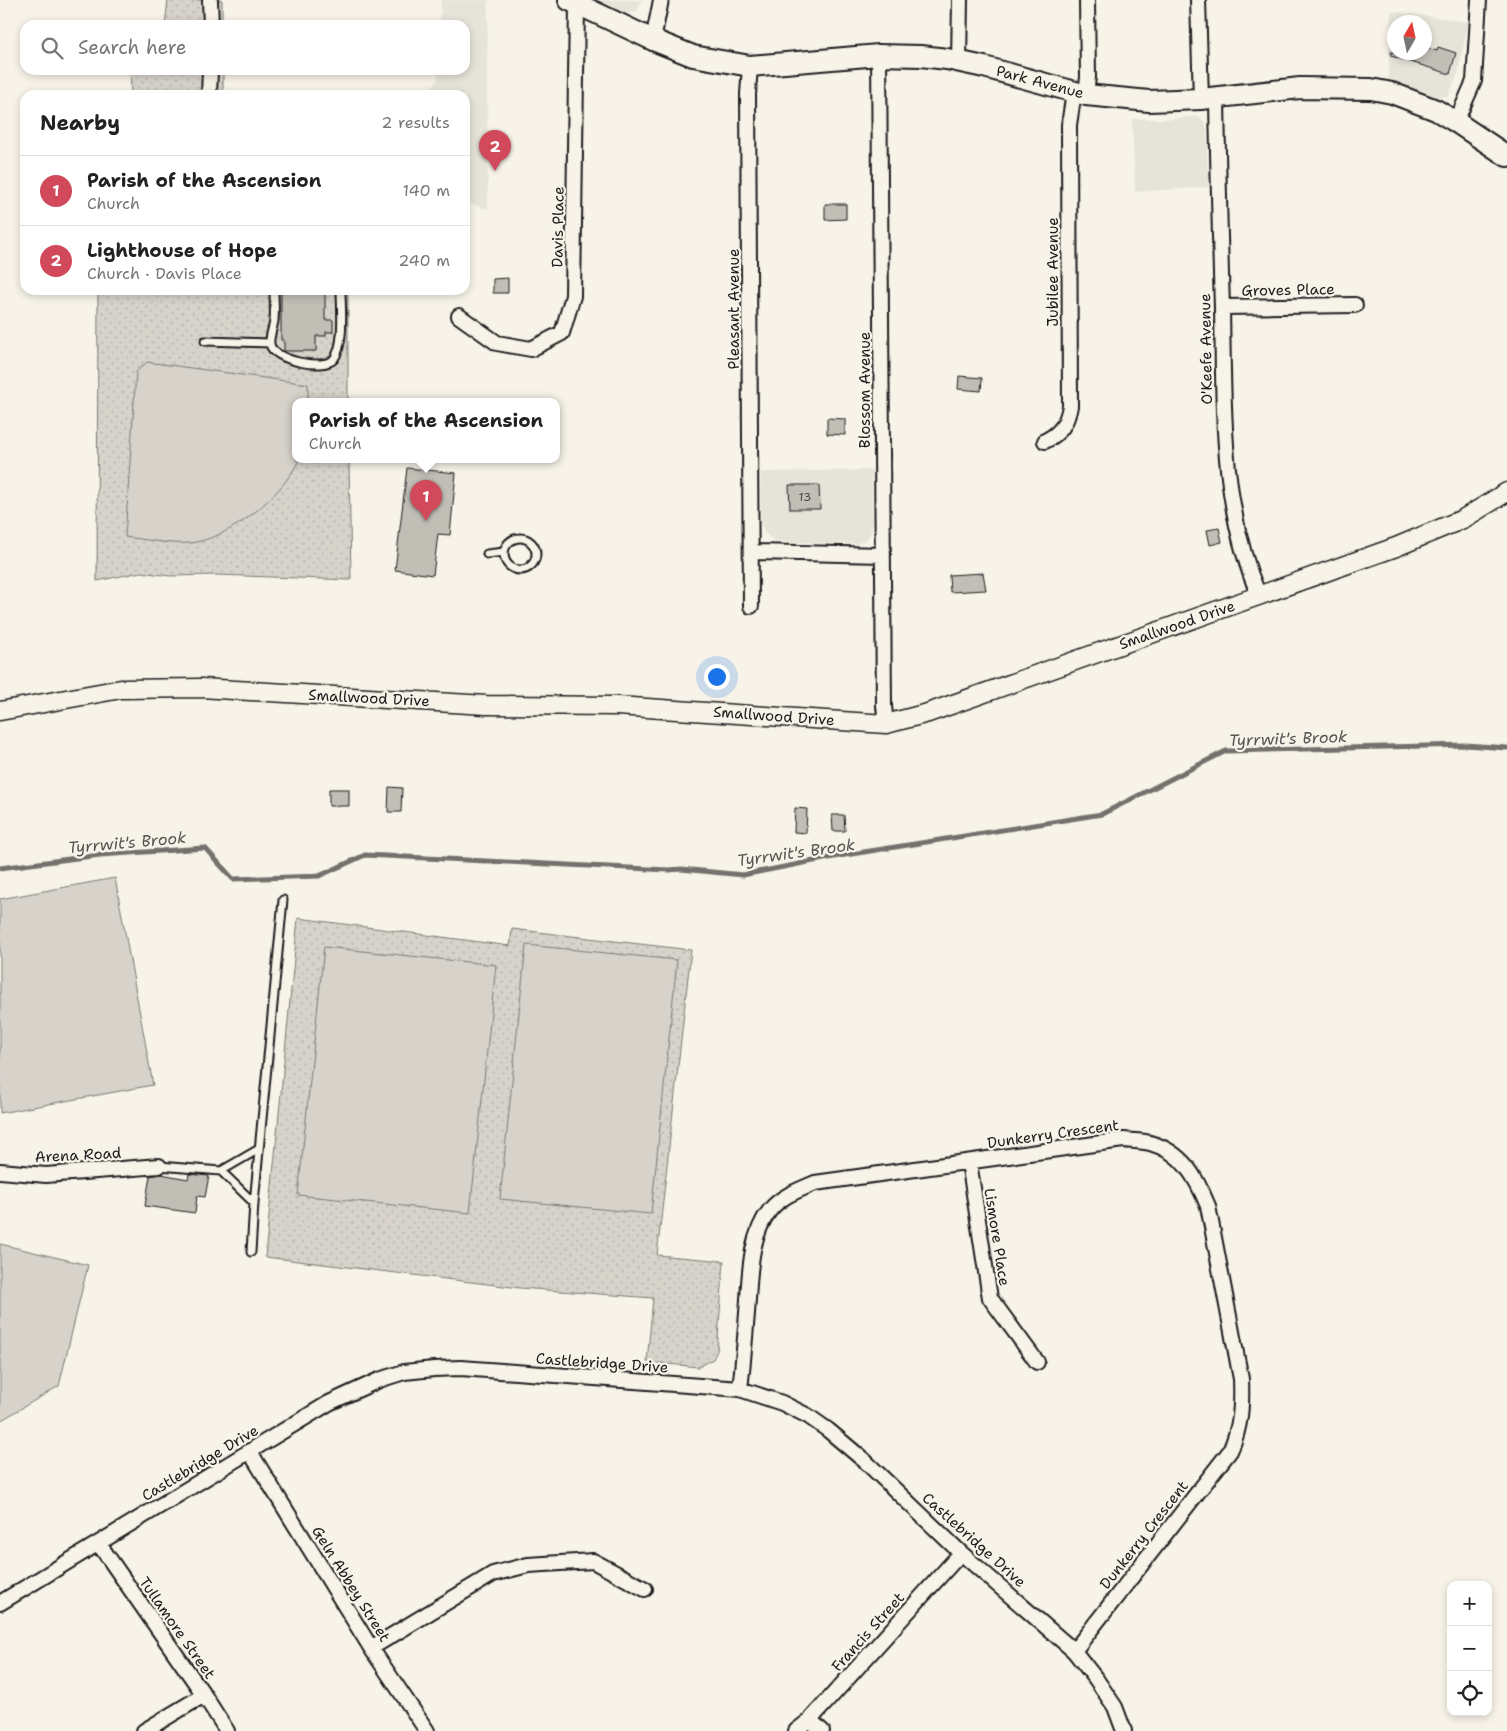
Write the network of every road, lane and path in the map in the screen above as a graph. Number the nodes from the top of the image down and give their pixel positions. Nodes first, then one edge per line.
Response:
1 (210, 0) edge
2 (661, 0) edge
3 (960, 0) edge
4 (1087, 0) edge
5 (1198, 0) edge
6 (1479, 0) edge
7 (573, 2) edge
8 (211, 20) edge
9 (653, 40) junction
10 (879, 55) junction
11 (959, 62) junction
12 (750, 66) junction
13 (210, 75) edge
14 (209, 90) edge
15 (1080, 94) junction
16 (1209, 98) junction
17 (1456, 122) junction
18 (1507, 156) edge
19 (274, 295) edge
20 (341, 295) edge
21 (1355, 305) dead end
22 (1222, 307) junction
23 (459, 316) dead end
24 (205, 341) dead end
25 (270, 343) junction
26 (1045, 441) dead end
27 (1507, 492) edge
28 (504, 552) junction
29 (751, 552) junction
30 (487, 554) dead end
31 (883, 555) junction
32 (1259, 596) junction
33 (752, 606) dead end
34 (0, 711) edge
35 (886, 724) junction
36 (283, 900) dead end
37 (259, 1149) junction
38 (969, 1162) junction
39 (158, 1166) joint
40 (0, 1171) edge
41 (221, 1171) junction
42 (254, 1203) junction
43 (251, 1252) dead end
44 (1037, 1362) dead end
45 (740, 1389) junction
46 (250, 1452) junction
47 (99, 1544) junction
48 (961, 1553) junction
49 (645, 1589) dead end
50 (0, 1603) edge
51 (371, 1648) junction
52 (1074, 1651) junction
53 (204, 1695) junction
54 (810, 1720) junction
55 (144, 1731) edge
56 (227, 1731) edge
57 (427, 1731) edge
58 (796, 1731) edge
59 (822, 1731) edge
60 (1124, 1731) edge

1 - 8 street
2 - 9 street
3 - 11 street
4 - 15 street, Jubilee Avenue
5 - 16 street, O'Keefe Avenue
6 - 17 street
7 - 9 main road, Park Avenue
7 - 23 street, Davis Place
9 - 12 main road, Park Avenue
10 - 11 main road, Park Avenue
10 - 12 main road, Park Avenue
10 - 31 street, Blossom Avenue
11 - 15 main road, Park Avenue
12 - 29 street, Pleasant Avenue
13 - 14 street
15 - 16 main road, Park Avenue
15 - 26 street, Jubilee Avenue
16 - 17 main road, Park Avenue
16 - 22 street, O'Keefe Avenue
17 - 18 main road, Park Avenue
19 - 25 lane
20 - 25 lane
21 - 22 street, Groves Place
22 - 32 street, O'Keefe Avenue
24 - 25 lane
27 - 32 street, Smallwood Drive
28 - 28 lane
28 - 30 lane
29 - 31 street
29 - 33 street, Pleasant Avenue
31 - 35 street, Blossom Avenue
32 - 35 street, Smallwood Drive
34 - 35 street, Smallwood Drive
36 - 37 lane
37 - 41 lane
37 - 42 lane
38 - 44 street, Lismore Place
38 - 45 street, Dunkerry Crescent
38 - 52 street, Dunkerry Crescent
39 - 40 street, Arena Road
39 - 41 lane
41 - 42 lane
42 - 43 lane
45 - 46 street, Castlebridge Drive
45 - 48 street, Castlebridge Drive
46 - 47 street, Castlebridge Drive
46 - 51 street, Geln Abbey Street
47 - 50 street, Castlebridge Drive
47 - 53 street, Tullamore Street
48 - 52 street, Castlebridge Drive
48 - 54 street, Francis Street
49 - 51 street
51 - 57 street, Geln Abbey Street
52 - 60 street, Castlebridge Drive
53 - 55 street
53 - 56 street, Tullamore Street
54 - 58 street, Francis Street
54 - 59 street

